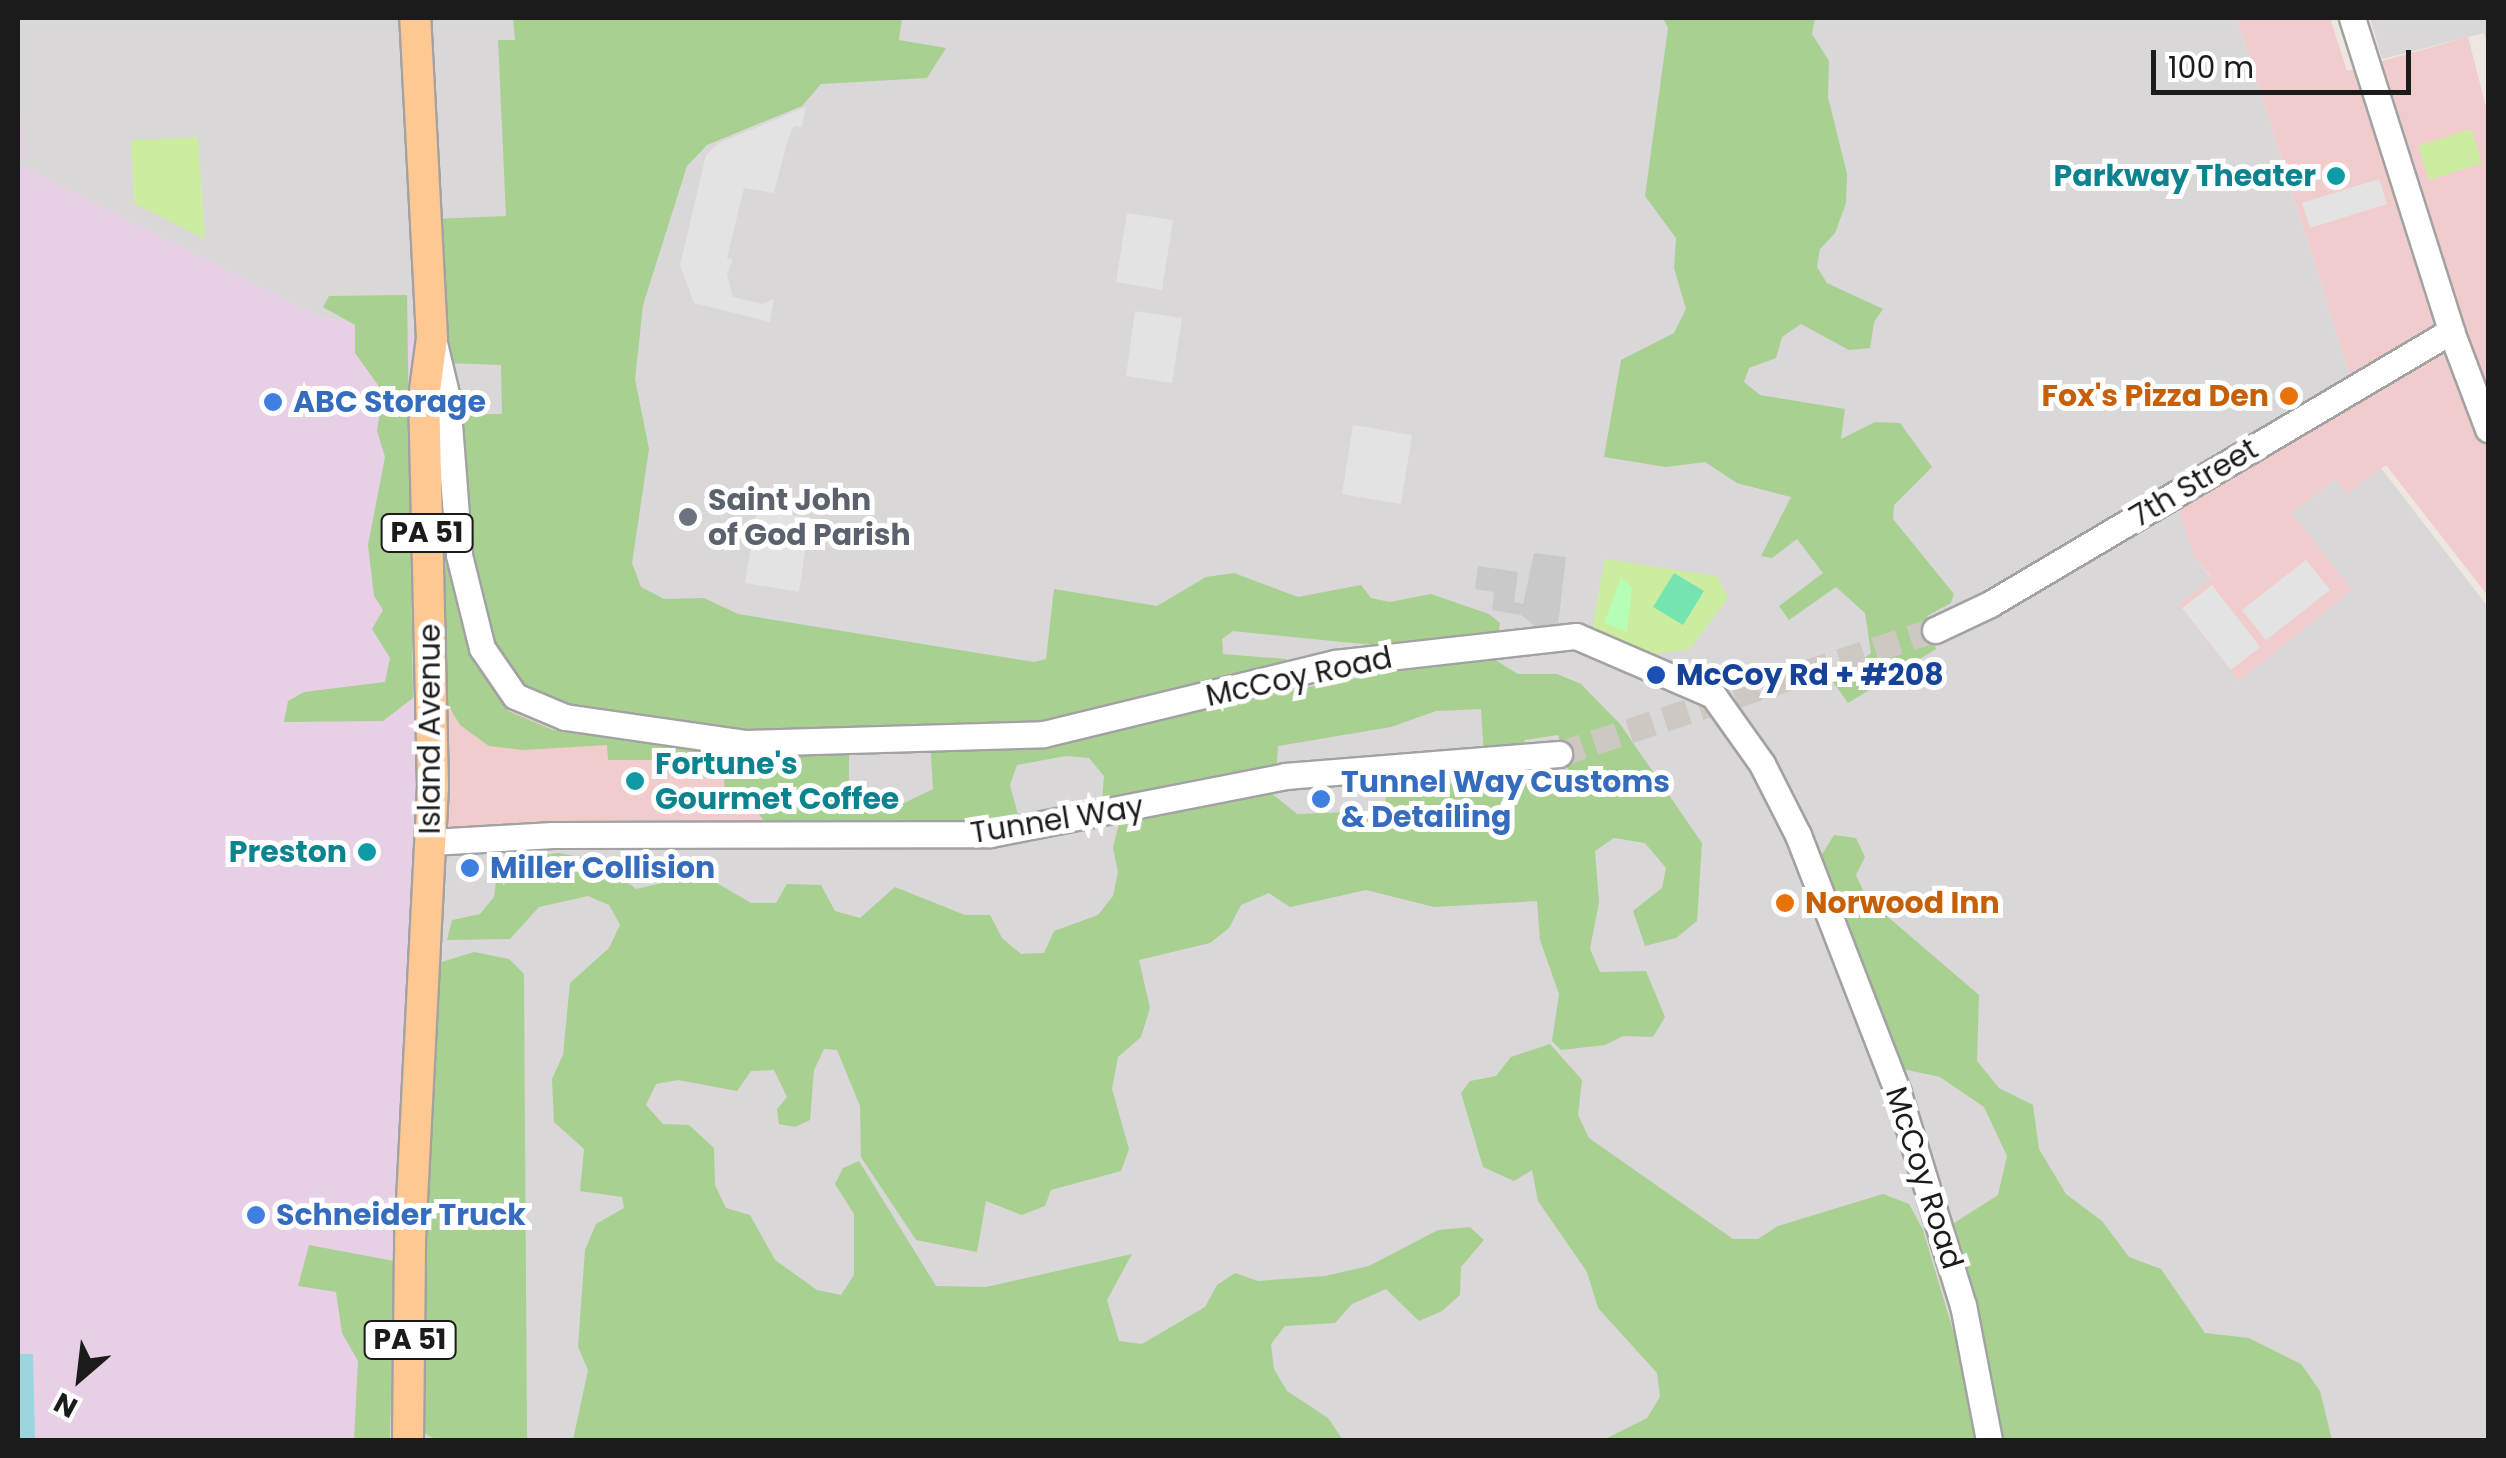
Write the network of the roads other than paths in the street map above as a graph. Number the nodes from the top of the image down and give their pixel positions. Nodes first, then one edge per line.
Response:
1 (415, 18) edge
2 (2352, 18) edge
3 (2451, 332) junction
4 (432, 338) junction
5 (2488, 430) edge
6 (1935, 630) tunnel mouth
7 (1559, 754) tunnel mouth
8 (431, 842) junction
9 (408, 1440) edge
10 (1989, 1440) edge

1 - 4 main road, Island Avenue / PA 51
2 - 3 street
3 - 5 street
3 - 6 street, 7th Street
4 - 8 main road, Island Avenue / PA 51
4 - 10 street, McCoy Road
7 - 8 street, Tunnel Way
8 - 9 main road, Island Avenue / PA 51

